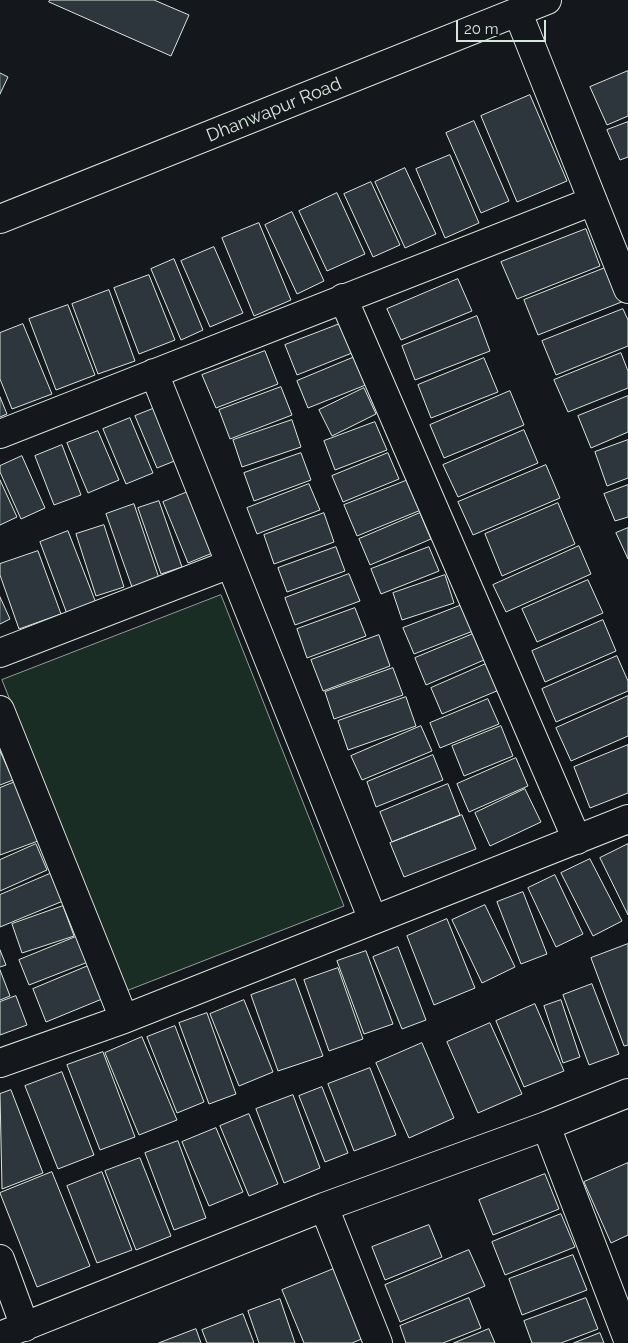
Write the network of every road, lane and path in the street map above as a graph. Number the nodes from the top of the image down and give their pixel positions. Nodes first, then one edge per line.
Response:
1 (548, 0) edge
2 (518, 13) junction
3 (593, 201) junction
4 (1, 213) edge
5 (628, 289) edge
6 (343, 298) junction
7 (154, 373) junction
8 (0, 434) edge
9 (230, 564) junction
10 (0, 653) edge
11 (0, 710) edge
12 (628, 819) edge
13 (577, 840) junction
14 (373, 920) junction
15 (124, 1019) junction
16 (0, 1063) edge
17 (628, 1093) edge
18 (546, 1126) junction
19 (324, 1207) junction
20 (0, 1259) edge
21 (12, 1331) edge
22 (628, 1340) edge
23 (378, 1343) edge

1 - 2 street, Dhanwapur Road
2 - 3 street
2 - 4 street, Dhanwapur Road
3 - 5 street
3 - 6 street
6 - 7 street
6 - 13 street
7 - 8 street
7 - 9 street
9 - 10 street
9 - 14 street
11 - 15 street
12 - 13 street
13 - 14 street
14 - 15 street
15 - 16 street
17 - 18 street
18 - 19 street
18 - 22 street
19 - 21 street
19 - 23 street
20 - 21 street

